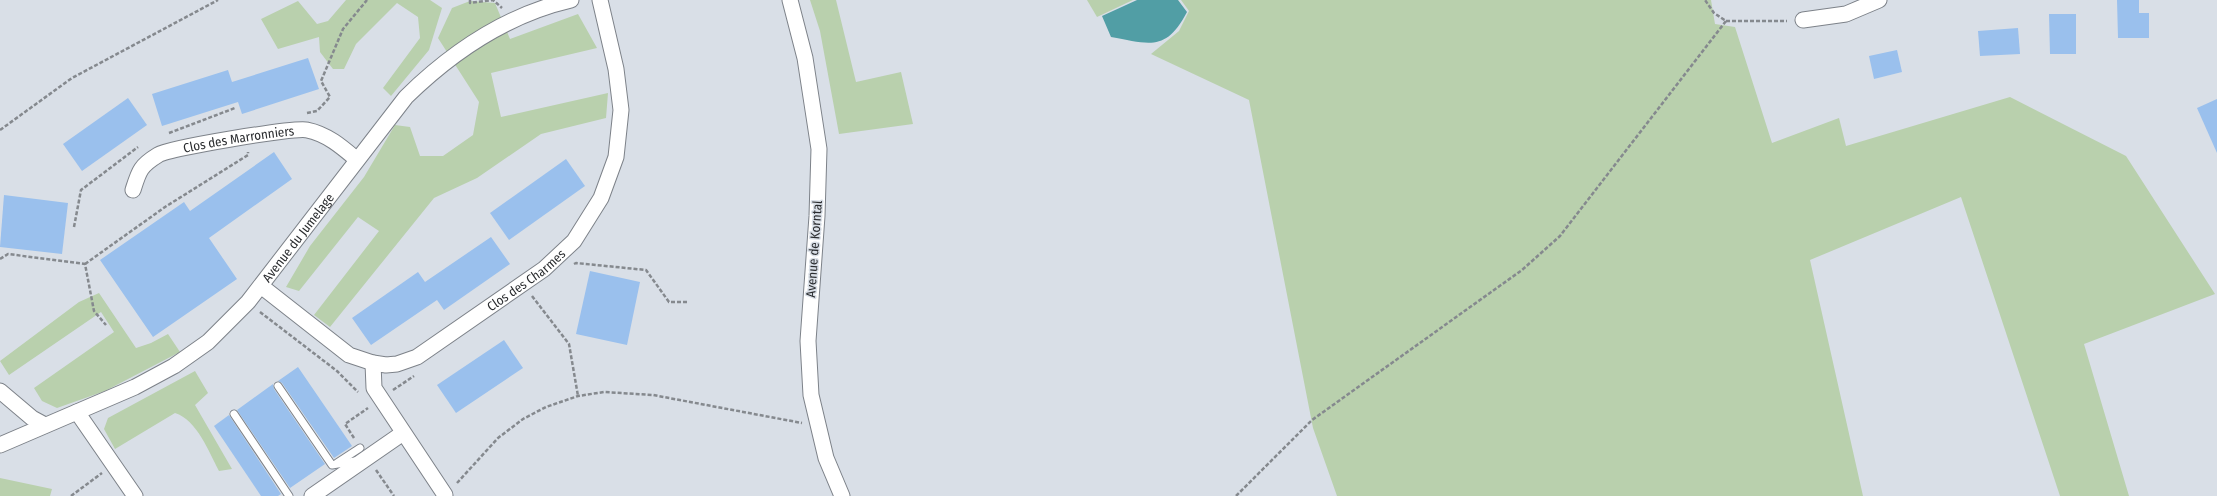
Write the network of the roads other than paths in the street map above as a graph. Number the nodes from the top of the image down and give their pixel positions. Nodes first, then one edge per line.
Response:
1 (571, 0) edge
2 (600, 0) edge
3 (790, 0) edge
4 (1879, 0) edge
5 (1803, 20) road end
6 (356, 159) junction
7 (133, 190) dead end
8 (261, 286) junction
9 (373, 363) junction
10 (278, 386) dead end
11 (0, 391) edge
12 (77, 412) junction
13 (234, 414) dead end
14 (45, 425) junction
15 (404, 433) junction
16 (0, 445) edge
17 (364, 453) junction
18 (332, 466) junction
19 (445, 495) road end
20 (135, 496) edge
21 (289, 496) edge
22 (312, 496) edge
23 (842, 496) edge

1 - 6 street, Avenue du Jumelage
2 - 9 street, Clos des Charmes
3 - 23 street, Avenue de Korntal
4 - 5 street
6 - 7 street, Clos des Marronniers
6 - 8 street, Avenue du Jumelage
8 - 9 street, Clos des Charmes
8 - 12 street, Avenue du Jumelage
9 - 15 street
10 - 18 lane
11 - 14 street
12 - 14 street, Avenue du Jumelage
12 - 20 street
13 - 21 lane
14 - 16 street, Avenue du Jumelage
15 - 17 street
15 - 19 street
17 - 18 lane
17 - 18 lane
17 - 22 street

